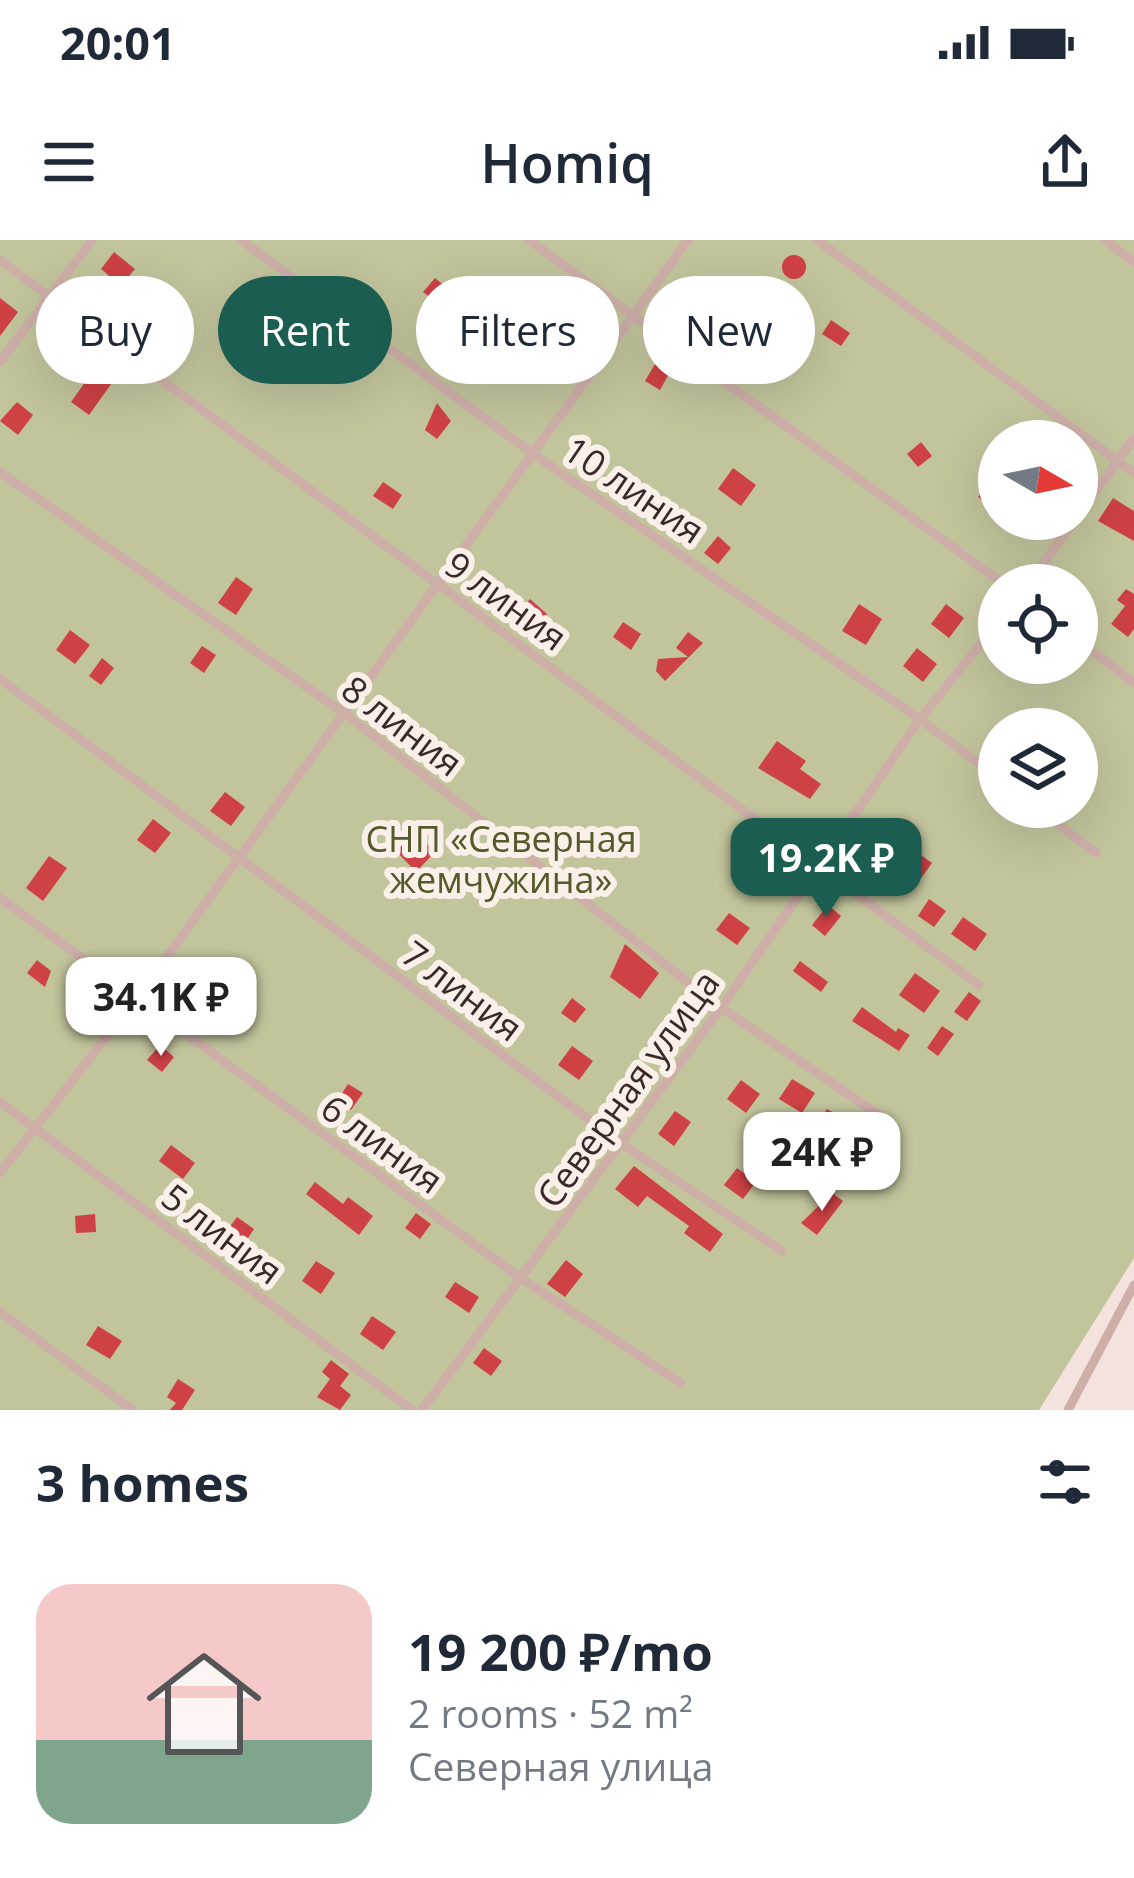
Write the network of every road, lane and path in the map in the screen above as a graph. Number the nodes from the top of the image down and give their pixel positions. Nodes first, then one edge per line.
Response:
1 (92, 240) edge
2 (241, 240) edge
3 (529, 240) edge
4 (688, 240) edge
5 (817, 240) edge
6 (1105, 240) edge
7 (0, 260) edge
8 (1134, 262) edge
9 (65, 276) edge
10 (36, 286) edge
11 (36, 314) edge
12 (632, 316) junction
13 (0, 362) edge
14 (168, 384) edge
15 (1134, 438) edge
16 (532, 453) junction
17 (1118, 462) junction
18 (0, 472) edge
19 (1134, 473) edge
20 (1098, 489) edge
21 (978, 566) edge
22 (437, 584) junction
23 (978, 647) edge
24 (1098, 655) edge
25 (0, 679) edge
26 (1134, 683) edge
27 (344, 713) junction
28 (920, 719) junction
29 (978, 763) edge
30 (1063, 828) edge
31 (1096, 853) dead end
32 (239, 858) junction
33 (818, 862) junction
34 (0, 898) edge
35 (979, 985) dead end
36 (136, 999) junction
37 (722, 1008) junction
38 (0, 1102) edge
39 (881, 1116) dead end
40 (34, 1126) junction
41 (622, 1144) junction
42 (0, 1173) edge
43 (782, 1250) dead end
44 (522, 1279) junction
45 (1134, 1285) edge
46 (0, 1312) edge
47 (681, 1383) dead end
48 (133, 1410) edge
49 (412, 1410) edge
50 (422, 1410) edge
51 (1068, 1410) edge

1 - 9 street
2 - 16 street, 10 линия
3 - 12 street
4 - 12 street
5 - 17 street
6 - 8 street
7 - 10 street, 9 линия
11 - 13 street
12 - 16 street
12 - 21 street
14 - 22 street, 9 линия
15 - 17 street
16 - 22 street
16 - 28 street, 10 линия
17 - 19 street
17 - 20 street
18 - 27 street, 8 линия
22 - 27 street
22 - 33 street, 9 линия
23 - 28 street, Северная улица
24 - 26 street
25 - 32 street, 7 линия
27 - 32 street
27 - 37 street, 8 линия
28 - 29 street, 10 линия
28 - 33 street, Северная улица
30 - 31 street
32 - 36 street
32 - 41 street, 7 линия
33 - 35 street, 9 линия
33 - 37 street, Северная улица
34 - 36 street, 6 линия
36 - 40 street
36 - 44 street, 6 линия
37 - 39 street, 8 линия
37 - 41 street, Северная улица
38 - 40 street, 5 линия
40 - 42 street
40 - 49 street, 5 линия
41 - 43 street, 7 линия
41 - 44 street, Северная улица
44 - 47 street, 6 линия
44 - 50 street, Северная улица
45 - 51 street
46 - 48 street

